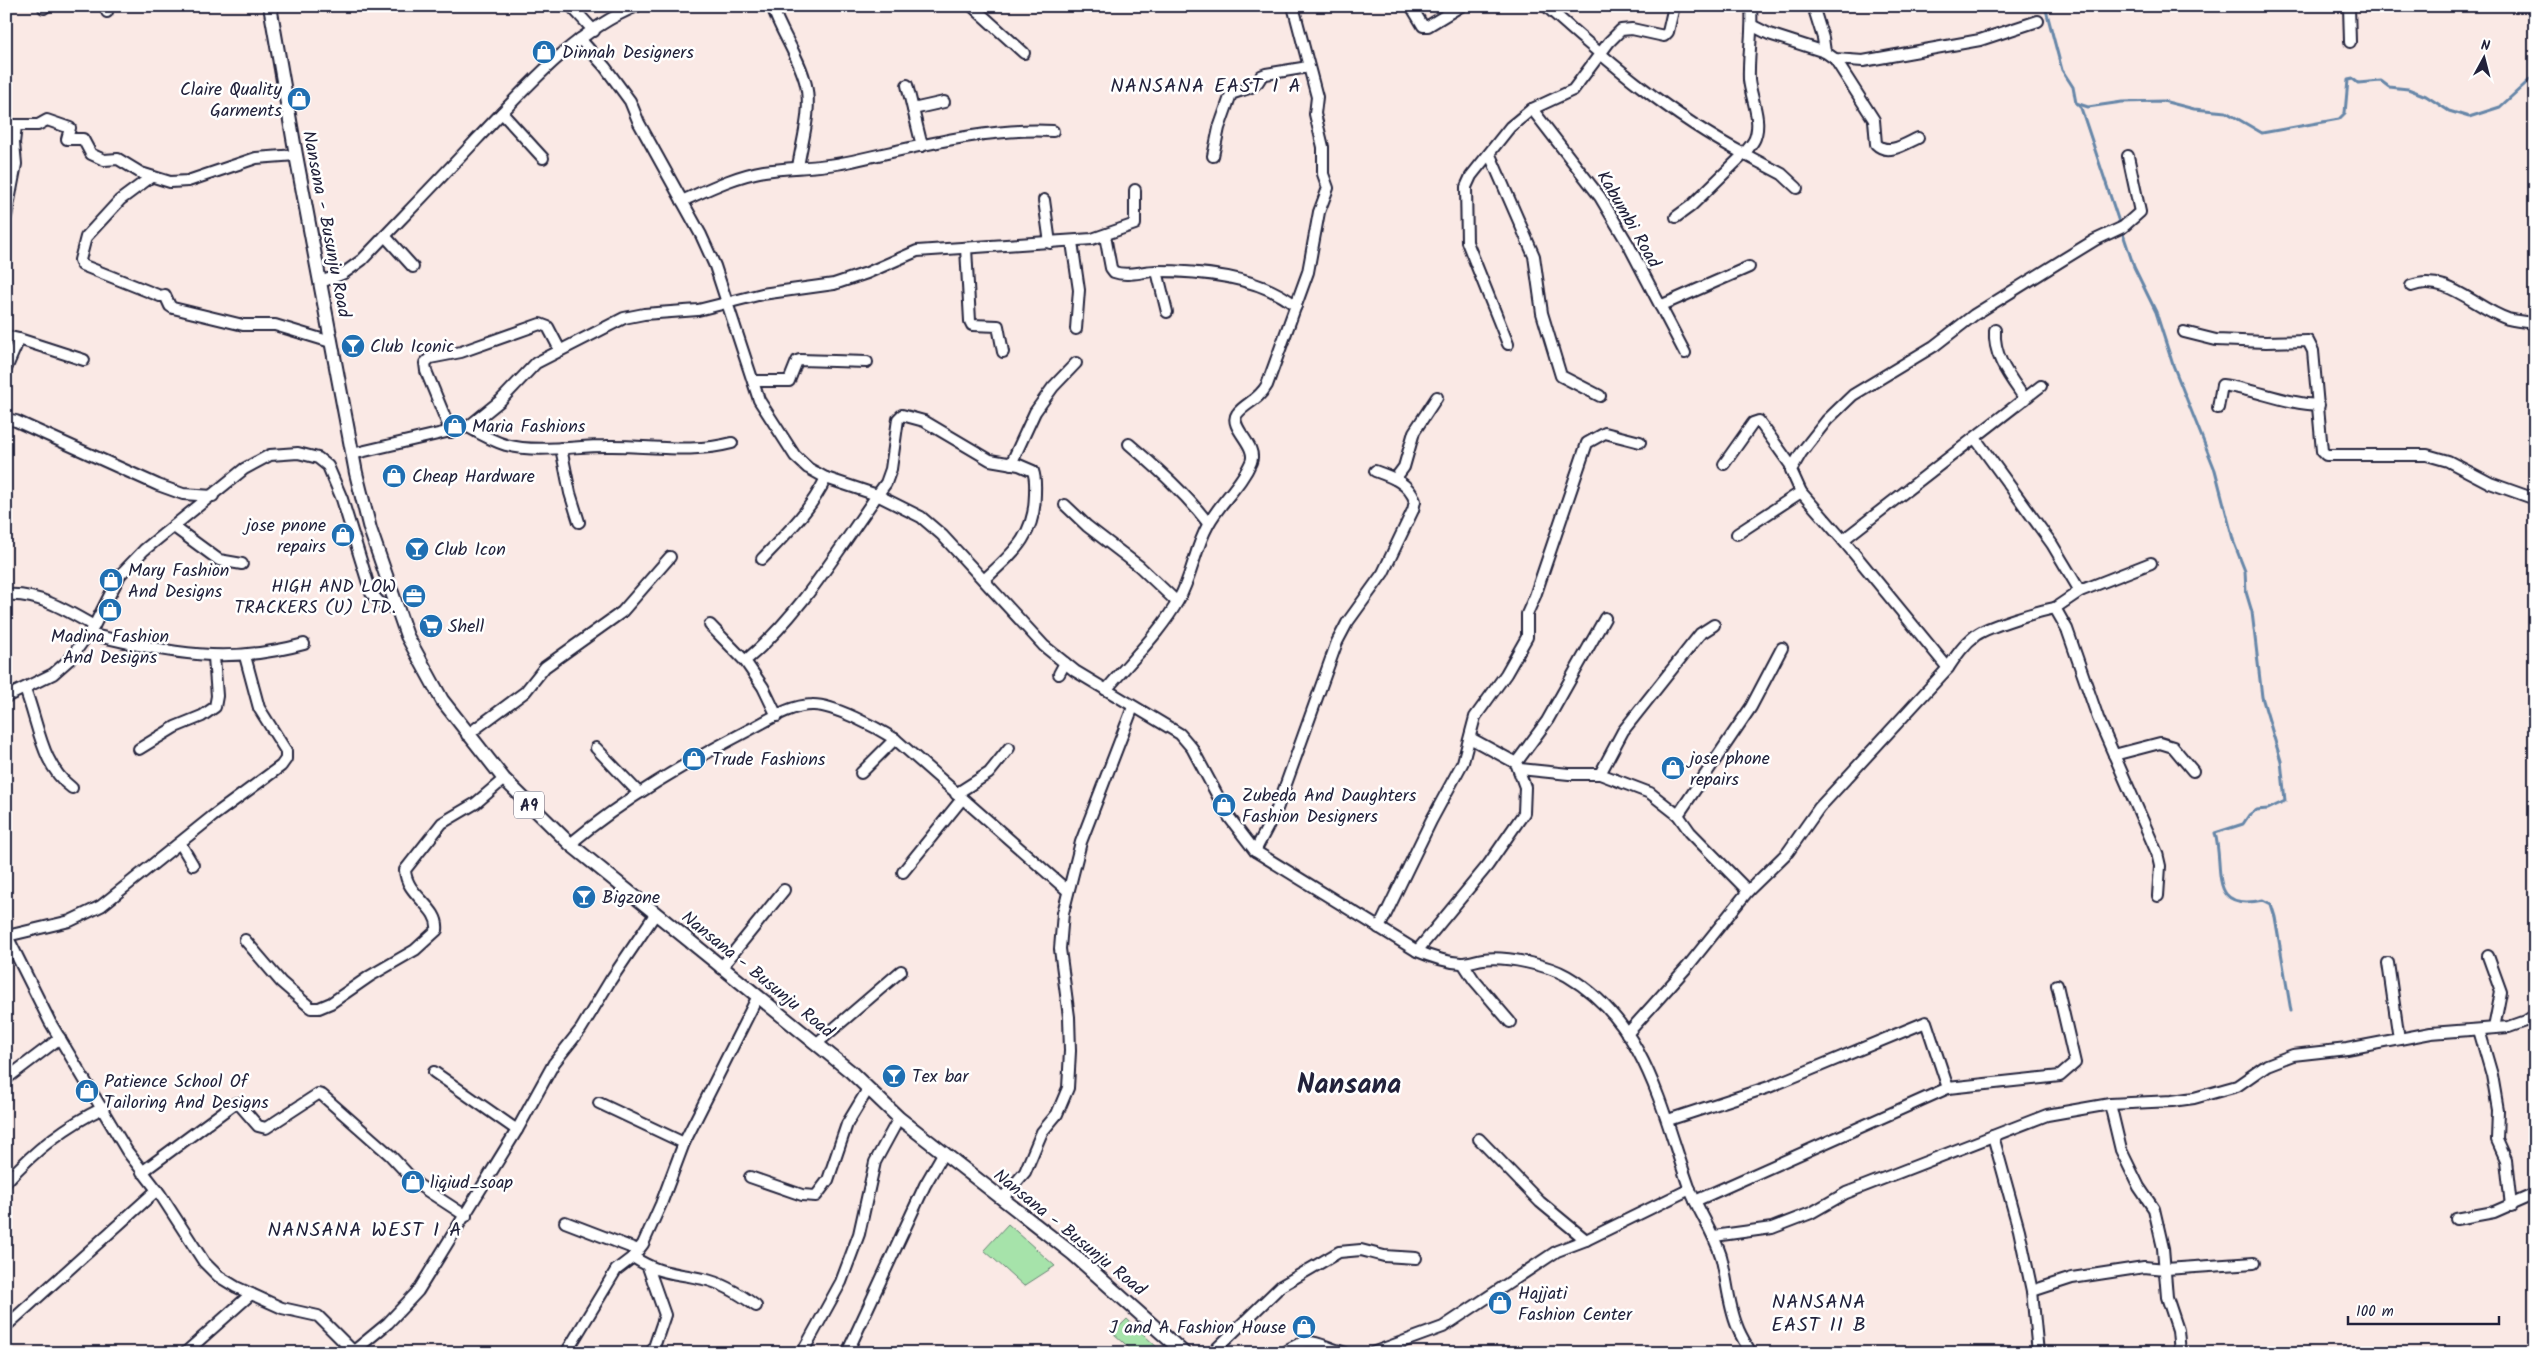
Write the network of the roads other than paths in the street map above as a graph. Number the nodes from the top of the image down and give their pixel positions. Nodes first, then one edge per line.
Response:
1 (270, 6) edge
2 (571, 6) edge
3 (772, 6) edge
4 (972, 6) edge
5 (1292, 6) edge
6 (1411, 6) edge
7 (1460, 6) edge
8 (1546, 6) edge
9 (1674, 6) edge
10 (1751, 6) edge
11 (1813, 6) edge
12 (2349, 6) edge
13 (634, 7) edge
14 (2038, 21) dead end
15 (1753, 26) junction
16 (594, 31) junction
17 (580, 39) junction
18 (2350, 42) dead end
19 (1825, 52) junction
20 (1024, 53) dead end
21 (1600, 54) junction
22 (1835, 59) junction
23 (1308, 67) junction
24 (907, 86) dead end
25 (944, 102) dead end
26 (913, 109) junction
27 (1532, 109) junction
28 (502, 113) junction
29 (11, 125) edge
30 (1053, 130) dead end
31 (1918, 138) dead end
32 (922, 146) junction
33 (1744, 154) junction
34 (296, 155) junction
35 (1213, 156) dead end
36 (1490, 156) junction
37 (2128, 156) dead end
38 (543, 158) dead end
39 (798, 167) junction
40 (151, 177) junction
41 (1797, 188) dead end
42 (1135, 190) dead end
43 (682, 200) junction
44 (1044, 200) dead end
45 (1676, 216) dead end
46 (6, 217) edge
47 (385, 236) junction
48 (1105, 236) junction
49 (1072, 242) junction
50 (1050, 243) junction
51 (966, 248) junction
52 (413, 267) dead end
53 (1749, 267) dead end
54 (1157, 271) junction
55 (321, 282) junction
56 (2411, 286) dead end
57 (727, 303) junction
58 (1296, 306) junction
59 (1660, 306) junction
60 (1167, 312) dead end
61 (2535, 323) edge
62 (1076, 329) dead end
63 (1995, 330) dead end
64 (2184, 332) dead end
65 (6, 336) edge
66 (20, 340) junction
67 (331, 342) junction
68 (1508, 344) dead end
69 (560, 350) junction
70 (1003, 352) dead end
71 (1685, 353) dead end
72 (84, 360) dead end
73 (867, 362) dead end
74 (1076, 362) dead end
75 (6, 369) edge
76 (753, 381) junction
77 (2041, 386) dead end
78 (1600, 396) dead end
79 (1436, 397) dead end
80 (2025, 399) junction
81 (2319, 405) junction
82 (2218, 408) dead end
83 (6, 419) edge
84 (468, 427) junction
85 (451, 432) junction
86 (1975, 438) junction
87 (1640, 442) dead end
88 (732, 443) dead end
89 (1129, 444) dead end
90 (561, 448) junction
91 (352, 454) junction
92 (1011, 464) junction
93 (1724, 464) dead end
94 (1792, 467) junction
95 (1375, 471) dead end
96 (826, 478) junction
97 (1396, 479) junction
98 (1801, 492) junction
99 (877, 495) junction
100 (213, 496) junction
101 (2535, 500) edge
102 (1065, 505) dead end
103 (579, 522) dead end
104 (1208, 524) junction
105 (174, 526) junction
106 (1737, 534) dead end
107 (1843, 540) junction
108 (670, 556) dead end
109 (762, 559) dead end
110 (2151, 563) dead end
111 (242, 564) dead end
112 (984, 580) junction
113 (2080, 591) junction
114 (6, 595) edge
115 (1177, 602) junction
116 (2055, 608) junction
117 (398, 610) junction
118 (1605, 618) dead end
119 (1714, 625) dead end
120 (710, 626) dead end
121 (92, 630) junction
122 (304, 644) dead end
123 (1782, 648) dead end
124 (214, 656) junction
125 (245, 656) junction
126 (745, 661) junction
127 (1065, 663) junction
128 (1948, 668) junction
129 (1059, 674) dead end
130 (25, 690) junction
131 (1106, 690) junction
132 (6, 696) edge
133 (1133, 707) junction
134 (777, 716) junction
135 (467, 735) junction
136 (1470, 738) junction
137 (895, 739) junction
138 (596, 748) dead end
139 (1009, 748) dead end
140 (139, 749) dead end
141 (2114, 755) junction
142 (1518, 766) junction
143 (2193, 771) dead end
144 (861, 773) dead end
145 (1600, 774) junction
146 (504, 778) junction
147 (72, 788) dead end
148 (639, 793) junction
149 (959, 796) junction
150 (1678, 815) junction
151 (180, 843) junction
152 (570, 844) junction
153 (1255, 851) junction
154 (193, 865) dead end
155 (903, 872) dead end
156 (784, 890) dead end
157 (1068, 891) junction
158 (1748, 891) junction
159 (2158, 896) dead end
160 (656, 913) junction
161 (1379, 928) junction
162 (7, 935) edge
163 (245, 940) dead end
164 (1417, 951) junction
165 (10, 954) edge
166 (2488, 956) dead end
167 (1463, 963) junction
168 (2388, 963) dead end
169 (721, 968) junction
170 (901, 971) dead end
171 (2057, 985) dead end
172 (758, 996) junction
173 (2535, 1015) edge
174 (1510, 1022) dead end
175 (2494, 1028) junction
176 (2479, 1030) junction
177 (1627, 1034) junction
178 (60, 1038) junction
179 (2399, 1039) junction
180 (816, 1044) junction
181 (434, 1072) dead end
182 (6, 1080) edge
183 (1948, 1088) junction
184 (868, 1089) junction
185 (599, 1103) dead end
186 (2110, 1104) junction
187 (103, 1108) junction
188 (899, 1118) junction
189 (1668, 1120) junction
190 (517, 1130) junction
191 (1993, 1136) junction
192 (1479, 1139) dead end
193 (684, 1143) junction
194 (944, 1152) junction
195 (142, 1172) junction
196 (750, 1177) dead end
197 (6, 1182) edge
198 (1690, 1189) junction
199 (157, 1190) junction
200 (2535, 1194) edge
201 (1002, 1199) junction
202 (1696, 1201) junction
203 (2511, 1206) junction
204 (466, 1216) junction
205 (2456, 1219) dead end
206 (565, 1222) dead end
207 (1714, 1236) junction
208 (1586, 1240) junction
209 (635, 1254) junction
210 (1416, 1258) dead end
211 (2254, 1263) dead end
212 (648, 1267) junction
213 (2166, 1269) junction
214 (2032, 1291) junction
215 (251, 1294) junction
216 (756, 1306) dead end
217 (6, 1326) edge
218 (355, 1352) edge
219 (185, 1353) edge
220 (566, 1353) edge
221 (652, 1353) edge
222 (802, 1353) edge
223 (847, 1353) edge
224 (1184, 1353) edge
225 (1212, 1353) edge
226 (1283, 1353) edge
227 (1346, 1353) edge
228 (1372, 1353) edge
229 (1751, 1353) edge
230 (2038, 1353) edge
231 (2180, 1353) edge

1 - 34 main road, Nansana - Busunju Road / A9
2 - 16 street
3 - 39 street
4 - 20 street
5 - 23 street
6 - 7 street
8 - 21 street
9 - 21 street
10 - 15 street
11 - 19 street
12 - 18 street
13 - 16 street
14 - 22 street
15 - 19 street
15 - 33 street
16 - 17 street
17 - 28 street
17 - 43 street
19 - 22 street
21 - 27 street
21 - 33 street
22 - 31 street
23 - 35 street
23 - 58 street
24 - 26 street
25 - 26 street
26 - 32 street
27 - 36 street
27 - 59 street, Kabumbi Road
28 - 38 street
28 - 47 street
29 - 40 street
29 - 46 street
30 - 32 street
32 - 39 street
33 - 41 street
33 - 45 street
34 - 40 street
34 - 55 main road, Nansana - Busunju Road / A9
36 - 68 street
36 - 78 street
37 - 94 street
39 - 43 street
40 - 67 street
42 - 48 street
43 - 57 street
44 - 50 street
47 - 52 street
47 - 55 street
48 - 49 street
48 - 54 street
49 - 50 street
49 - 62 street
50 - 51 street
51 - 57 street
51 - 70 street
53 - 59 street
54 - 58 street
54 - 60 street
55 - 67 main road, Nansana - Busunju Road / A9
56 - 61 street
57 - 69 street
57 - 76 street
58 - 104 street
59 - 71 street, Kabumbi Road
63 - 80 street
64 - 81 street
65 - 66 street
66 - 72 street
66 - 75 street
67 - 91 main road, Nansana - Busunju Road / A9
69 - 84 street
69 - 85 street
73 - 76 street
74 - 92 street
76 - 96 street
77 - 80 street
79 - 97 street
80 - 86 street
81 - 82 street
81 - 101 street
83 - 100 street
84 - 85 street
84 - 90 street
85 - 91 street
86 - 107 street
86 - 113 street
87 - 136 street
88 - 90 street
89 - 104 street
90 - 103 street
91 - 117 main road, Nansana - Busunju Road / A9
92 - 99 street
92 - 112 street
93 - 94 street
94 - 98 street
95 - 97 street
96 - 99 street
96 - 109 street
97 - 153 street
98 - 106 street
98 - 107 street
99 - 112 street
99 - 126 street
100 - 105 street
100 - 117 street
102 - 115 street
104 - 115 street
105 - 111 street
105 - 121 street
107 - 128 street
108 - 135 street
110 - 113 street
112 - 127 street
113 - 116 street
114 - 121 street
115 - 131 street
116 - 128 street
116 - 141 street
117 - 135 main road, Nansana - Busunju Road / A9
118 - 142 street
119 - 145 street
120 - 126 street
121 - 124 street
121 - 130 street
122 - 125 street
123 - 150 street
124 - 125 street
124 - 140 street
125 - 151 street
126 - 134 street
127 - 129 street
127 - 131 street
128 - 158 street
130 - 132 street
130 - 147 street
131 - 133 street
133 - 153 street
133 - 157 street
134 - 137 street
134 - 148 street
135 - 146 main road, Nansana - Busunju Road / A9
136 - 142 street
136 - 161 street
137 - 144 street
137 - 149 street
138 - 148 street
139 - 149 street
141 - 143 street
141 - 159 street
142 - 145 street
142 - 164 street
145 - 150 street
146 - 152 main road, Nansana - Busunju Road / A9
146 - 163 street
148 - 152 street
149 - 155 street
149 - 157 street
150 - 158 street
151 - 154 street
151 - 162 street
152 - 160 main road, Nansana - Busunju Road / A9
153 - 161 street
156 - 169 street
157 - 201 street
158 - 177 street
160 - 169 main road, Nansana - Busunju Road / A9
160 - 190 street
161 - 164 street
162 - 165 street
164 - 167 street
165 - 178 street
166 - 175 street
167 - 174 street
167 - 177 street
168 - 179 street
169 - 172 main road, Nansana - Busunju Road / A9
170 - 180 street
171 - 183 street
172 - 180 main road, Nansana - Busunju Road / A9
172 - 193 street
173 - 175 street
175 - 176 street
176 - 179 street
176 - 203 street
177 - 189 street
178 - 182 street
178 - 187 street
179 - 186 street
180 - 184 main road, Nansana - Busunju Road / A9
181 - 190 street
183 - 189 street
183 - 202 street
184 - 188 main road, Nansana - Busunju Road / A9
184 - 196 street
185 - 193 street
186 - 191 street
186 - 213 street
187 - 195 street
187 - 197 street
188 - 194 main road, Nansana - Busunju Road / A9
188 - 222 street
189 - 198 street
190 - 204 street
191 - 207 street
191 - 214 street
192 - 208 street
193 - 209 street
194 - 201 main road, Nansana - Busunju Road / A9
194 - 223 street
195 - 199 street
195 - 204 street
198 - 202 street
198 - 208 street
199 - 215 street
199 - 217 street
200 - 203 street
201 - 224 main road, Nansana - Busunju Road / A9
202 - 207 street
203 - 205 street
204 - 218 street
206 - 209 street
207 - 229 street
208 - 228 street
209 - 212 street
209 - 220 street
210 - 225 street
211 - 213 street
212 - 216 street
212 - 221 street
213 - 214 street
213 - 231 street
214 - 230 street
215 - 218 street
215 - 219 street
226 - 227 street

